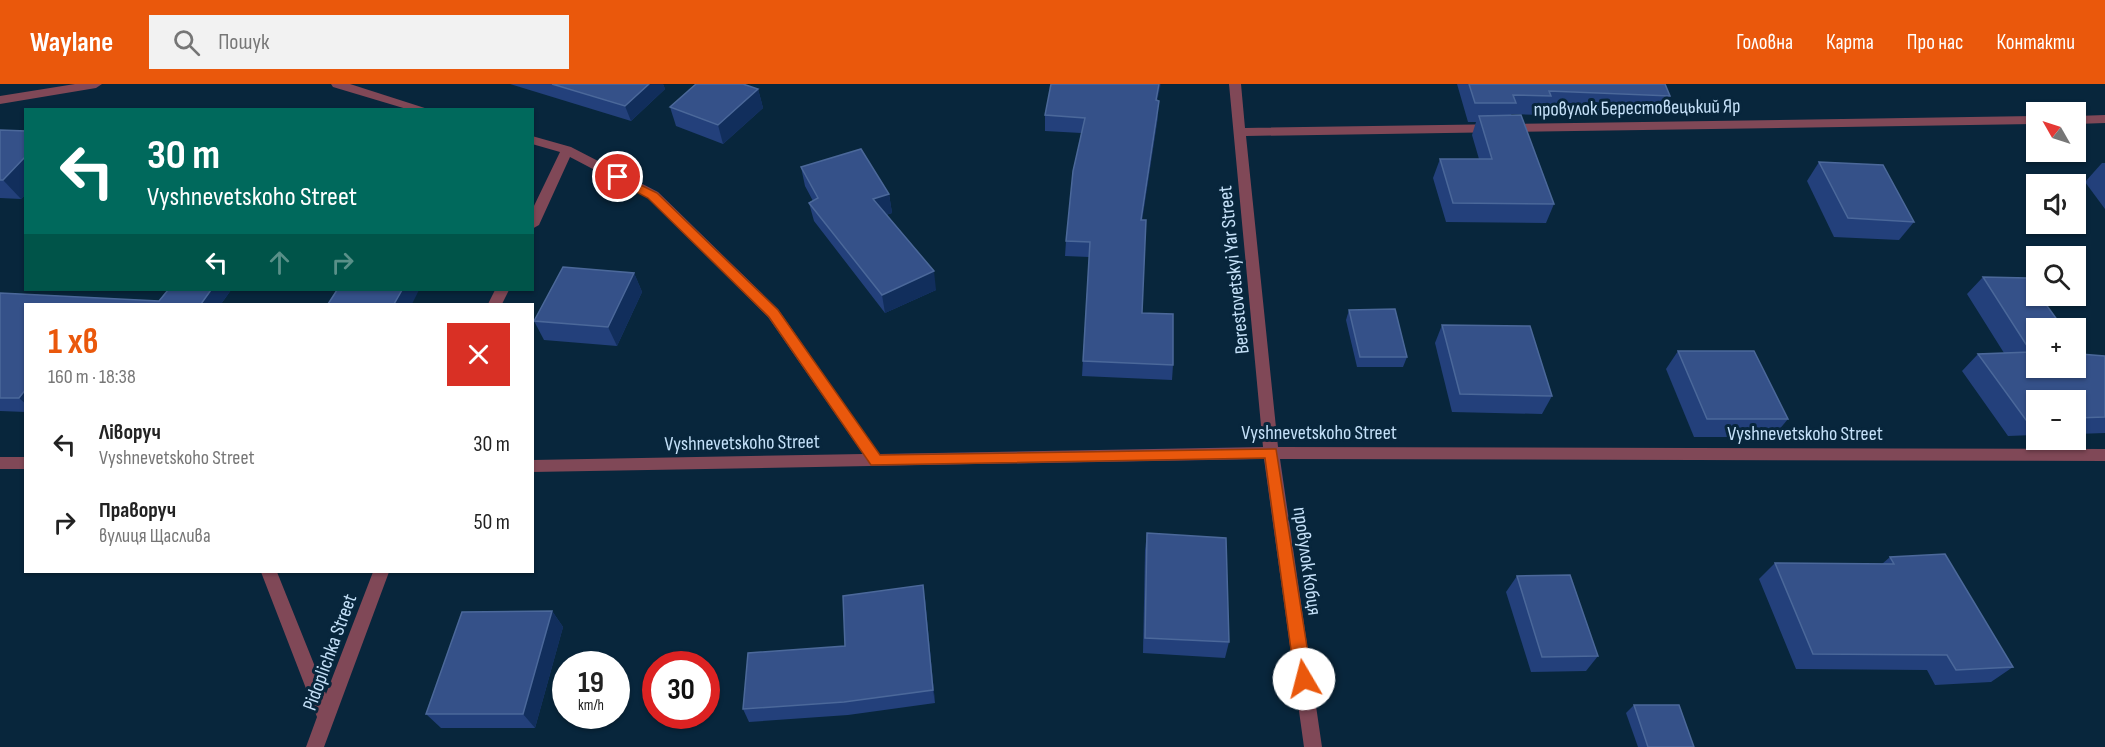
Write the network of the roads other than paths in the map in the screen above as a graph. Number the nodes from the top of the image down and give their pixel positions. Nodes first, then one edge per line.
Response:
1 (96, 84) edge
2 (337, 84) edge
3 (1235, 84) edge
4 (0, 100) edge
5 (418, 108) edge
6 (2105, 119) edge
7 (2026, 120) edge
8 (2086, 120) edge
9 (1238, 132) junction
10 (534, 141) edge
11 (567, 150) junction
12 (534, 221) edge
13 (1271, 453) junction
14 (2105, 455) edge
15 (876, 461) junction
16 (0, 462) edge
17 (24, 463) edge
18 (534, 466) edge
19 (269, 573) edge
20 (381, 573) edge
21 (327, 718) junction
22 (315, 747) edge
23 (1313, 747) edge

1 - 4 street
2 - 5 street
3 - 9 street, Berestovetskyi Yar Street
6 - 8 street
7 - 9 street, провулок Берестовецький Яр
9 - 13 street, Berestovetskyi Yar Street
10 - 11 street
11 - 12 street
11 - 15 street
13 - 14 street, Vyshnevetskoho Street
13 - 15 street, Vyshnevetskoho Street
13 - 23 street, провулок Кобця
15 - 18 street, Vyshnevetskoho Street
16 - 17 street
19 - 21 street
20 - 21 street, Pidoplichka Street
21 - 22 street, Pidoplichka Street

